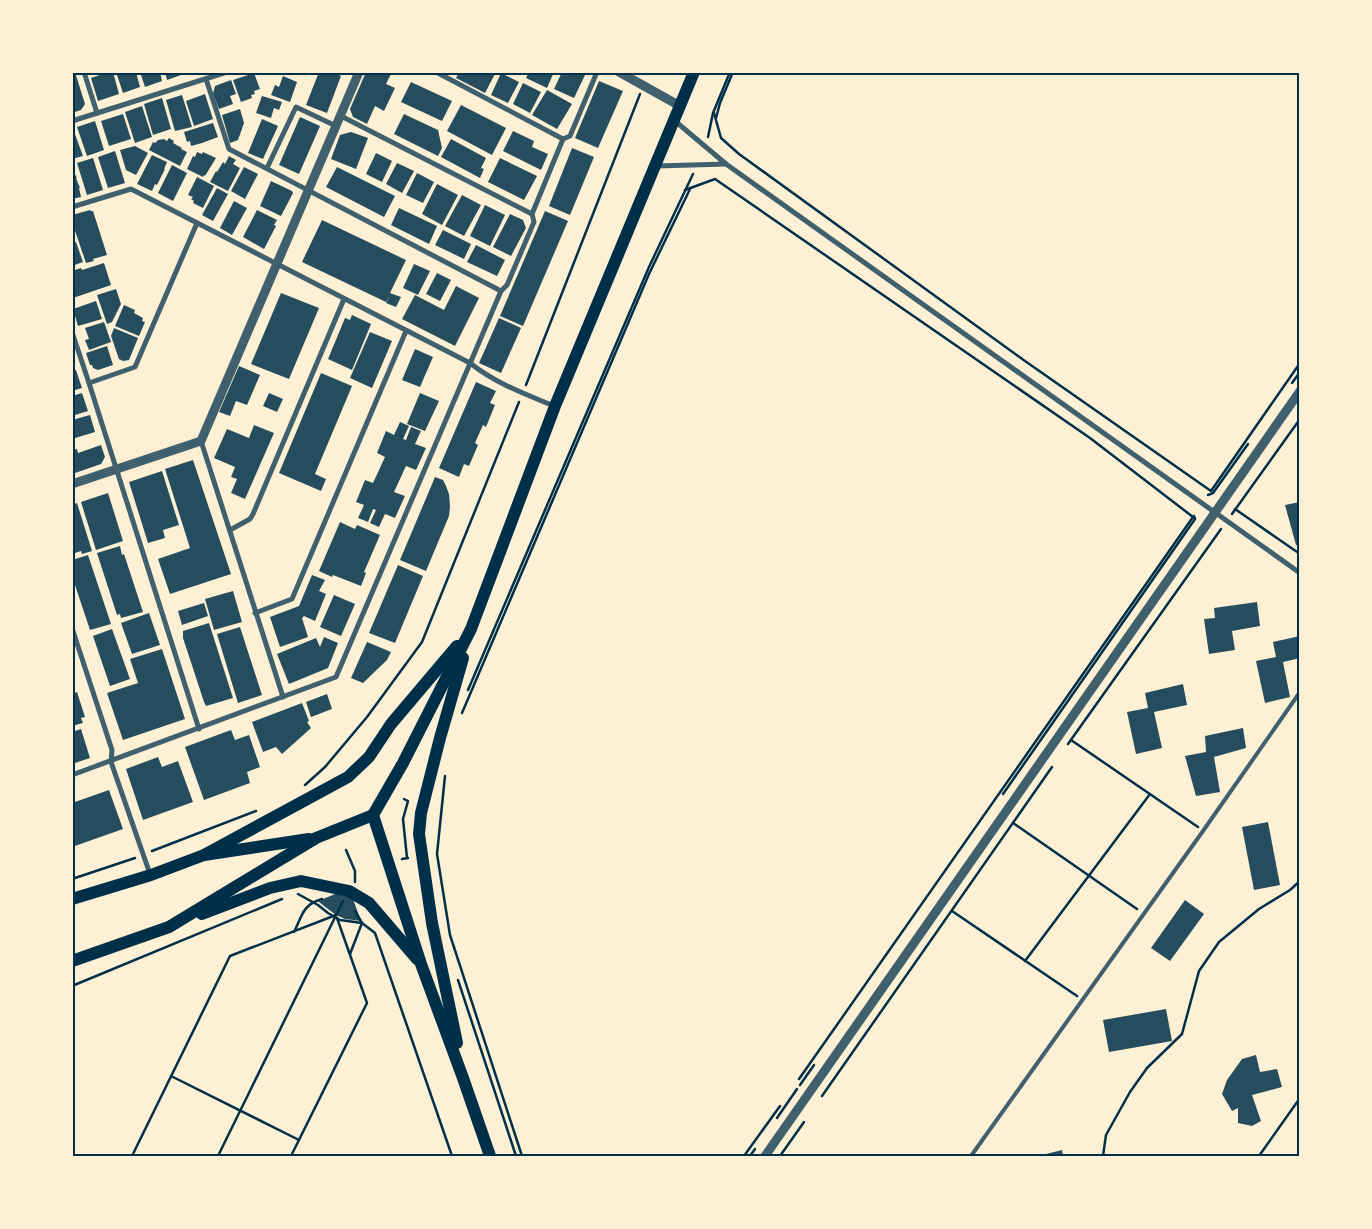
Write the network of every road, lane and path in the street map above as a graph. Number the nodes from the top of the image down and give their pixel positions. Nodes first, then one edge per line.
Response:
1 (84, 72) edge
2 (227, 72) edge
3 (359, 72) edge
4 (436, 72) edge
5 (597, 72) edge
6 (619, 72) edge
7 (694, 72) edge
8 (732, 72) edge
9 (206, 79) junction
10 (643, 86) junction
11 (680, 106) junction
12 (714, 112) junction
13 (97, 114) junction
14 (341, 116) junction
15 (715, 119) junction
16 (72, 121) edge
17 (674, 121) junction
18 (337, 126) junction
19 (563, 139) junction
20 (705, 146) junction
21 (726, 164) junction
22 (697, 165) junction
23 (655, 166) junction
24 (267, 168) junction
25 (691, 188) junction
26 (309, 190) junction
27 (685, 190) junction
28 (72, 207) edge
29 (532, 214) junction
30 (196, 223) junction
31 (277, 264) junction
32 (501, 291) junction
33 (344, 299) junction
34 (406, 331) junction
35 (72, 332) edge
36 (470, 363) junction
37 (1300, 363) edge
38 (89, 383) junction
39 (1300, 391) edge
40 (523, 394) junction
41 (555, 406) junction
42 (1300, 419) edge
43 (201, 442) junction
44 (117, 469) junction
45 (72, 484) edge
46 (1235, 509) junction
47 (1214, 513) junction
48 (1231, 515) dead end
49 (1221, 529) dead end
50 (230, 530) junction
51 (1300, 554) edge
52 (1300, 573) edge
53 (255, 613) junction
54 (72, 628) edge
55 (471, 629) junction
56 (1300, 692) edge
57 (283, 697) junction
58 (199, 728) junction
59 (1071, 740) junction
60 (1065, 748) dead end
61 (111, 762) junction
62 (1055, 763) dead end
63 (445, 771) dead end
64 (72, 775) edge
65 (301, 787) dead end
66 (1150, 794) junction
67 (404, 799) dead end
68 (262, 809) dead end
69 (373, 815) junction
70 (1013, 823) junction
71 (1203, 831) junction
72 (316, 838) junction
73 (346, 850) dead end
74 (143, 855) junction
75 (204, 855) junction
76 (407, 858) dead end
77 (355, 871) dead end
78 (150, 875) junction
79 (1088, 875) junction
80 (72, 879) edge
81 (1300, 881) edge
82 (296, 893) dead end
83 (287, 897) dead end
84 (328, 897) dead end
85 (72, 899) edge
86 (350, 901) dead end
87 (312, 902) junction
88 (354, 908) dead end
89 (952, 911) junction
90 (1144, 914) junction
91 (336, 917) junction
92 (362, 923) junction
93 (170, 927) junction
94 (294, 932) junction
95 (350, 954) junction
96 (72, 961) edge
97 (1025, 961) junction
98 (421, 964) junction
99 (457, 976) dead end
100 (72, 986) edge
101 (1083, 999) junction
102 (171, 1076) junction
103 (463, 1078) junction
104 (799, 1079) dead end
105 (822, 1096) dead end
106 (1300, 1098) edge
107 (780, 1106) dead end
108 (240, 1110) junction
109 (804, 1122) dead end
110 (299, 1140) junction
111 (132, 1156) edge
112 (218, 1156) edge
113 (291, 1156) edge
114 (452, 1156) edge
115 (490, 1156) edge
116 (516, 1156) edge
117 (522, 1156) edge
118 (744, 1156) edge
119 (765, 1156) edge
120 (780, 1156) edge
121 (971, 1156) edge
122 (1103, 1156) edge
123 (1259, 1156) edge

1 - 13 street
2 - 9 street
3 - 14 street
4 - 19 street
5 - 19 street
6 - 10 street
7 - 11 main road
8 - 12 path
8 - 15 path
9 - 13 street
9 - 24 street
10 - 11 street
10 - 40 path
11 - 17 main road
12 - 15 path
12 - 20 path
13 - 16 street
14 - 18 street
14 - 29 street
15 - 37 path
17 - 20 street
17 - 23 main road
18 - 24 street
18 - 26 street
19 - 29 street
20 - 21 street
21 - 22 street
21 - 47 street
22 - 23 street
22 - 27 path
23 - 41 main road
24 - 26 street
25 - 27 path
25 - 27 path
25 - 104 path
26 - 31 street
26 - 32 street
28 - 30 street
29 - 32 street
30 - 31 street
30 - 38 street
31 - 33 street
31 - 43 street
32 - 36 street
33 - 34 street
33 - 50 street
34 - 36 street
34 - 53 street
35 - 38 street
36 - 40 street
36 - 57 street
38 - 44 street
39 - 47 street
40 - 41 street
40 - 65 path
41 - 55 main road
42 - 46 path
43 - 44 street
43 - 50 street
44 - 45 street
44 - 58 street
46 - 48 path
46 - 51 path
47 - 52 street
47 - 119 street
49 - 59 path
50 - 53 street
53 - 57 street
54 - 61 street
55 - 69 main road
55 - 75 main road
55 - 103 main road
56 - 71 lane
57 - 58 street
58 - 61 street
59 - 60 path
59 - 66 path
61 - 64 street
61 - 74 street
62 - 70 path
63 - 117 path
66 - 71 path
66 - 79 path
67 - 76 path
68 - 74 path
69 - 72 main road
69 - 98 main road
70 - 79 path
70 - 89 path
71 - 90 lane
72 - 75 main road
72 - 93 main road
73 - 77 path
74 - 78 street
74 - 80 path
75 - 78 main road
78 - 85 main road
79 - 90 path
79 - 97 path
81 - 122 path
82 - 87 path
83 - 100 path
84 - 87 path
86 - 91 path
87 - 91 path
87 - 94 path
88 - 92 path
89 - 97 path
89 - 105 path
90 - 101 lane
91 - 92 path
91 - 94 path
91 - 95 path
91 - 108 path
92 - 95 path
92 - 114 path
93 - 96 main road
93 - 98 main road
94 - 102 path
95 - 110 path
97 - 101 path
98 - 103 main road
99 - 116 path
101 - 121 lane
102 - 108 path
102 - 111 path
103 - 115 main road
106 - 123 path
107 - 118 path
108 - 110 path
108 - 112 path
109 - 120 path
110 - 113 path

